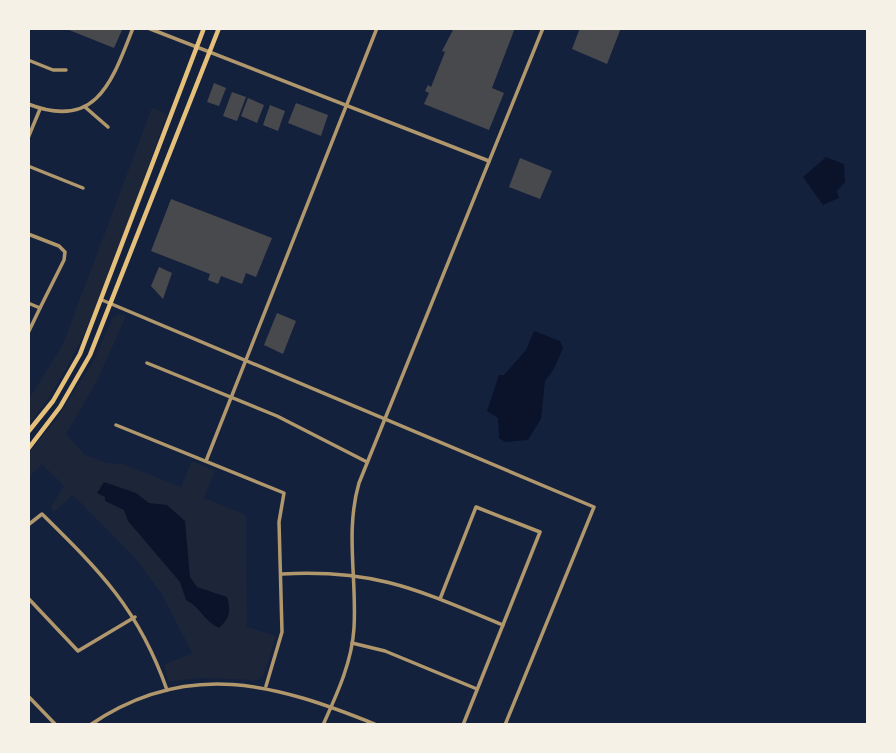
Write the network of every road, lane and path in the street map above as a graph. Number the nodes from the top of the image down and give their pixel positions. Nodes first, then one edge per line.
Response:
1 (133, 28) edge
2 (148, 28) edge
3 (204, 28) edge
4 (219, 28) edge
5 (377, 28) edge
6 (543, 28) edge
7 (197, 47) junction
8 (209, 52) junction
9 (28, 60) edge
10 (66, 70) dead end
11 (28, 104) edge
12 (347, 106) junction
13 (85, 107) junction
14 (40, 108) junction
15 (108, 127) dead end
16 (28, 138) edge
17 (489, 161) junction
18 (28, 166) edge
19 (83, 188) dead end
20 (28, 234) edge
21 (102, 299) junction
22 (28, 303) edge
23 (113, 304) junction
24 (40, 308) junction
25 (28, 333) edge
26 (247, 359) junction
27 (147, 363) dead end
28 (232, 397) junction
29 (384, 419) junction
30 (116, 425) dead end
31 (28, 432) edge
32 (28, 449) edge
33 (206, 461) junction
34 (367, 462) junction
35 (28, 525) edge
36 (282, 574) junction
37 (353, 574) junction
38 (28, 598) edge
39 (440, 599) junction
40 (135, 617) junction
41 (503, 625) junction
42 (352, 643) junction
43 (266, 686) junction
44 (477, 689) junction
45 (167, 690) junction
46 (28, 696) edge
47 (331, 706) junction
48 (56, 725) edge
49 (90, 725) edge
50 (323, 725) edge
51 (377, 725) edge
52 (463, 725) edge
53 (505, 725) edge

1 - 13 street
2 - 7 street
3 - 7 main road
4 - 8 main road
5 - 12 street
6 - 17 street
7 - 8 street
7 - 21 main road
8 - 12 street
8 - 23 main road
9 - 10 street
11 - 14 street
12 - 17 street
12 - 26 street
13 - 14 street
13 - 15 street
14 - 16 street
17 - 29 street
18 - 19 street
20 - 24 street
21 - 23 street
21 - 31 main road
22 - 24 street
23 - 26 street
23 - 32 main road
24 - 25 street
26 - 28 street
26 - 29 street
27 - 28 street
28 - 33 street
28 - 34 street
29 - 34 street
29 - 53 street
30 - 33 street
33 - 36 street
34 - 37 street
35 - 40 street
36 - 37 street
36 - 43 street
37 - 39 street
37 - 42 street
38 - 40 street
39 - 41 street
39 - 41 street
40 - 45 street
41 - 44 street
42 - 44 street
42 - 47 street
43 - 45 street
43 - 47 street
44 - 52 street
45 - 49 street
46 - 48 street
47 - 50 street
47 - 51 street

